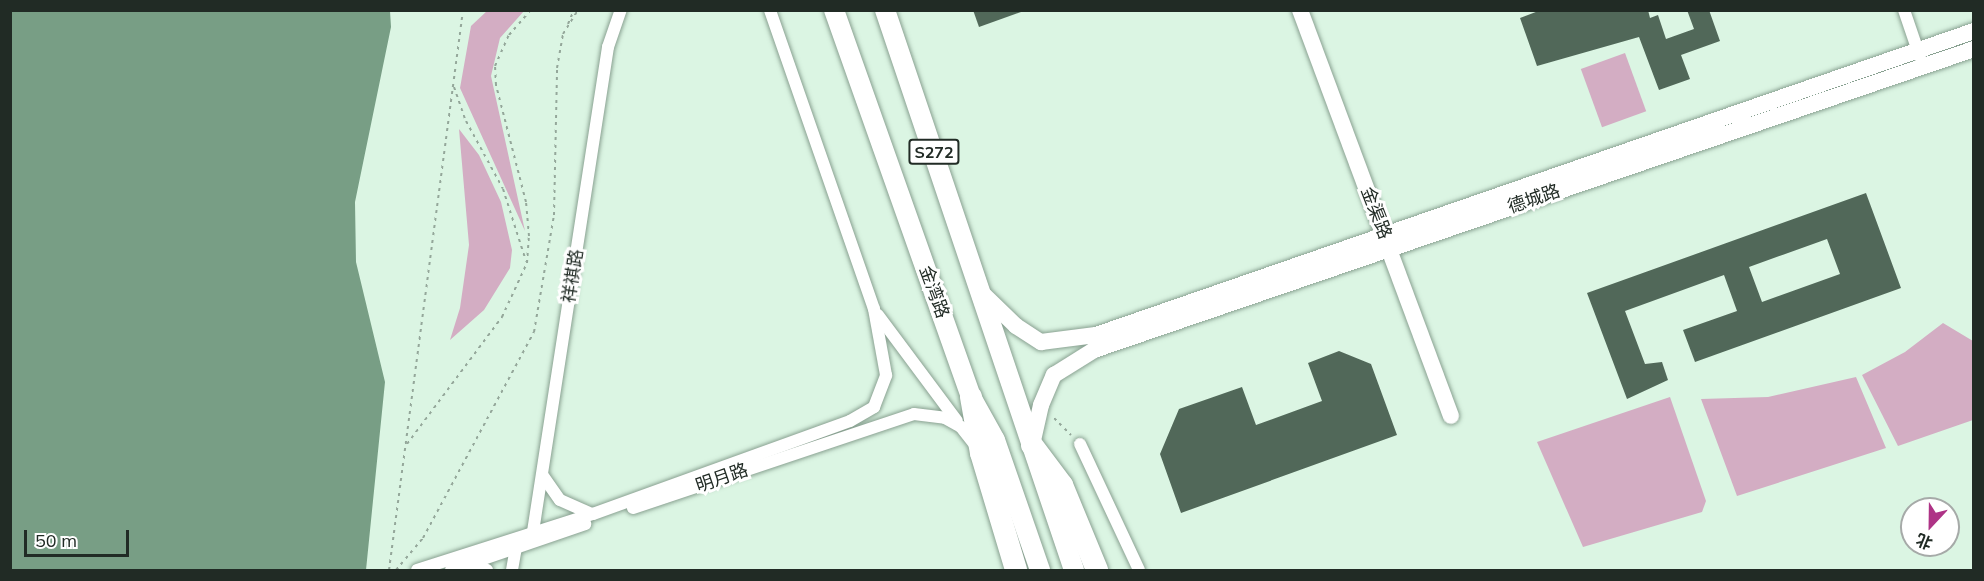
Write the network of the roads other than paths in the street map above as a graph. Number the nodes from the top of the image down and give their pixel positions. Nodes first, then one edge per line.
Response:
1 (621, 10) edge
2 (770, 10) edge
3 (834, 10) edge
4 (885, 10) edge
5 (1300, 10) edge
6 (1904, 10) edge
7 (1974, 31) edge
8 (1974, 49) edge
9 (1921, 59) junction
10 (1387, 243) junction
11 (983, 294) junction
12 (874, 309) junction
13 (1095, 343) junction
14 (972, 397) junction
15 (1451, 416) dead end
16 (961, 427) junction
17 (1080, 444) road end
18 (1032, 445) junction
19 (981, 453) junction
20 (543, 476) junction
21 (593, 514) junction
22 (532, 538) junction
23 (517, 543) junction
24 (469, 564) junction
25 (417, 570) edge
26 (451, 570) edge
27 (487, 570) edge
28 (512, 570) edge
29 (1016, 570) edge
30 (1040, 570) edge
31 (1074, 570) edge
32 (1097, 570) edge
33 (1139, 570) edge

1 - 20 street, 祥祺路
2 - 12 street
3 - 14 main road, 金湾路 / S272
4 - 11 main road, S272
5 - 10 street, 金渠路
6 - 9 street
7 - 9 street, 德城路
8 - 9 street, 德城路
9 - 10 street, 德城路
10 - 13 street, 德城路
10 - 15 street, 金渠路
11 - 13 street
11 - 18 main road, S272
12 - 16 street
12 - 21 street, 明月路
13 - 18 street
14 - 19 highway
14 - 30 main road, 金湾路 / S272
16 - 19 street
16 - 22 street, 明月路
17 - 33 street
18 - 31 main road, S272
18 - 32 highway
19 - 29 highway
20 - 21 street
20 - 22 street, 祥祺路
21 - 22 street, 明月路
22 - 23 street, 明月路
23 - 24 street, 明月路
23 - 25 street, 明月路
23 - 28 street
24 - 26 street, 明月路
24 - 27 street

